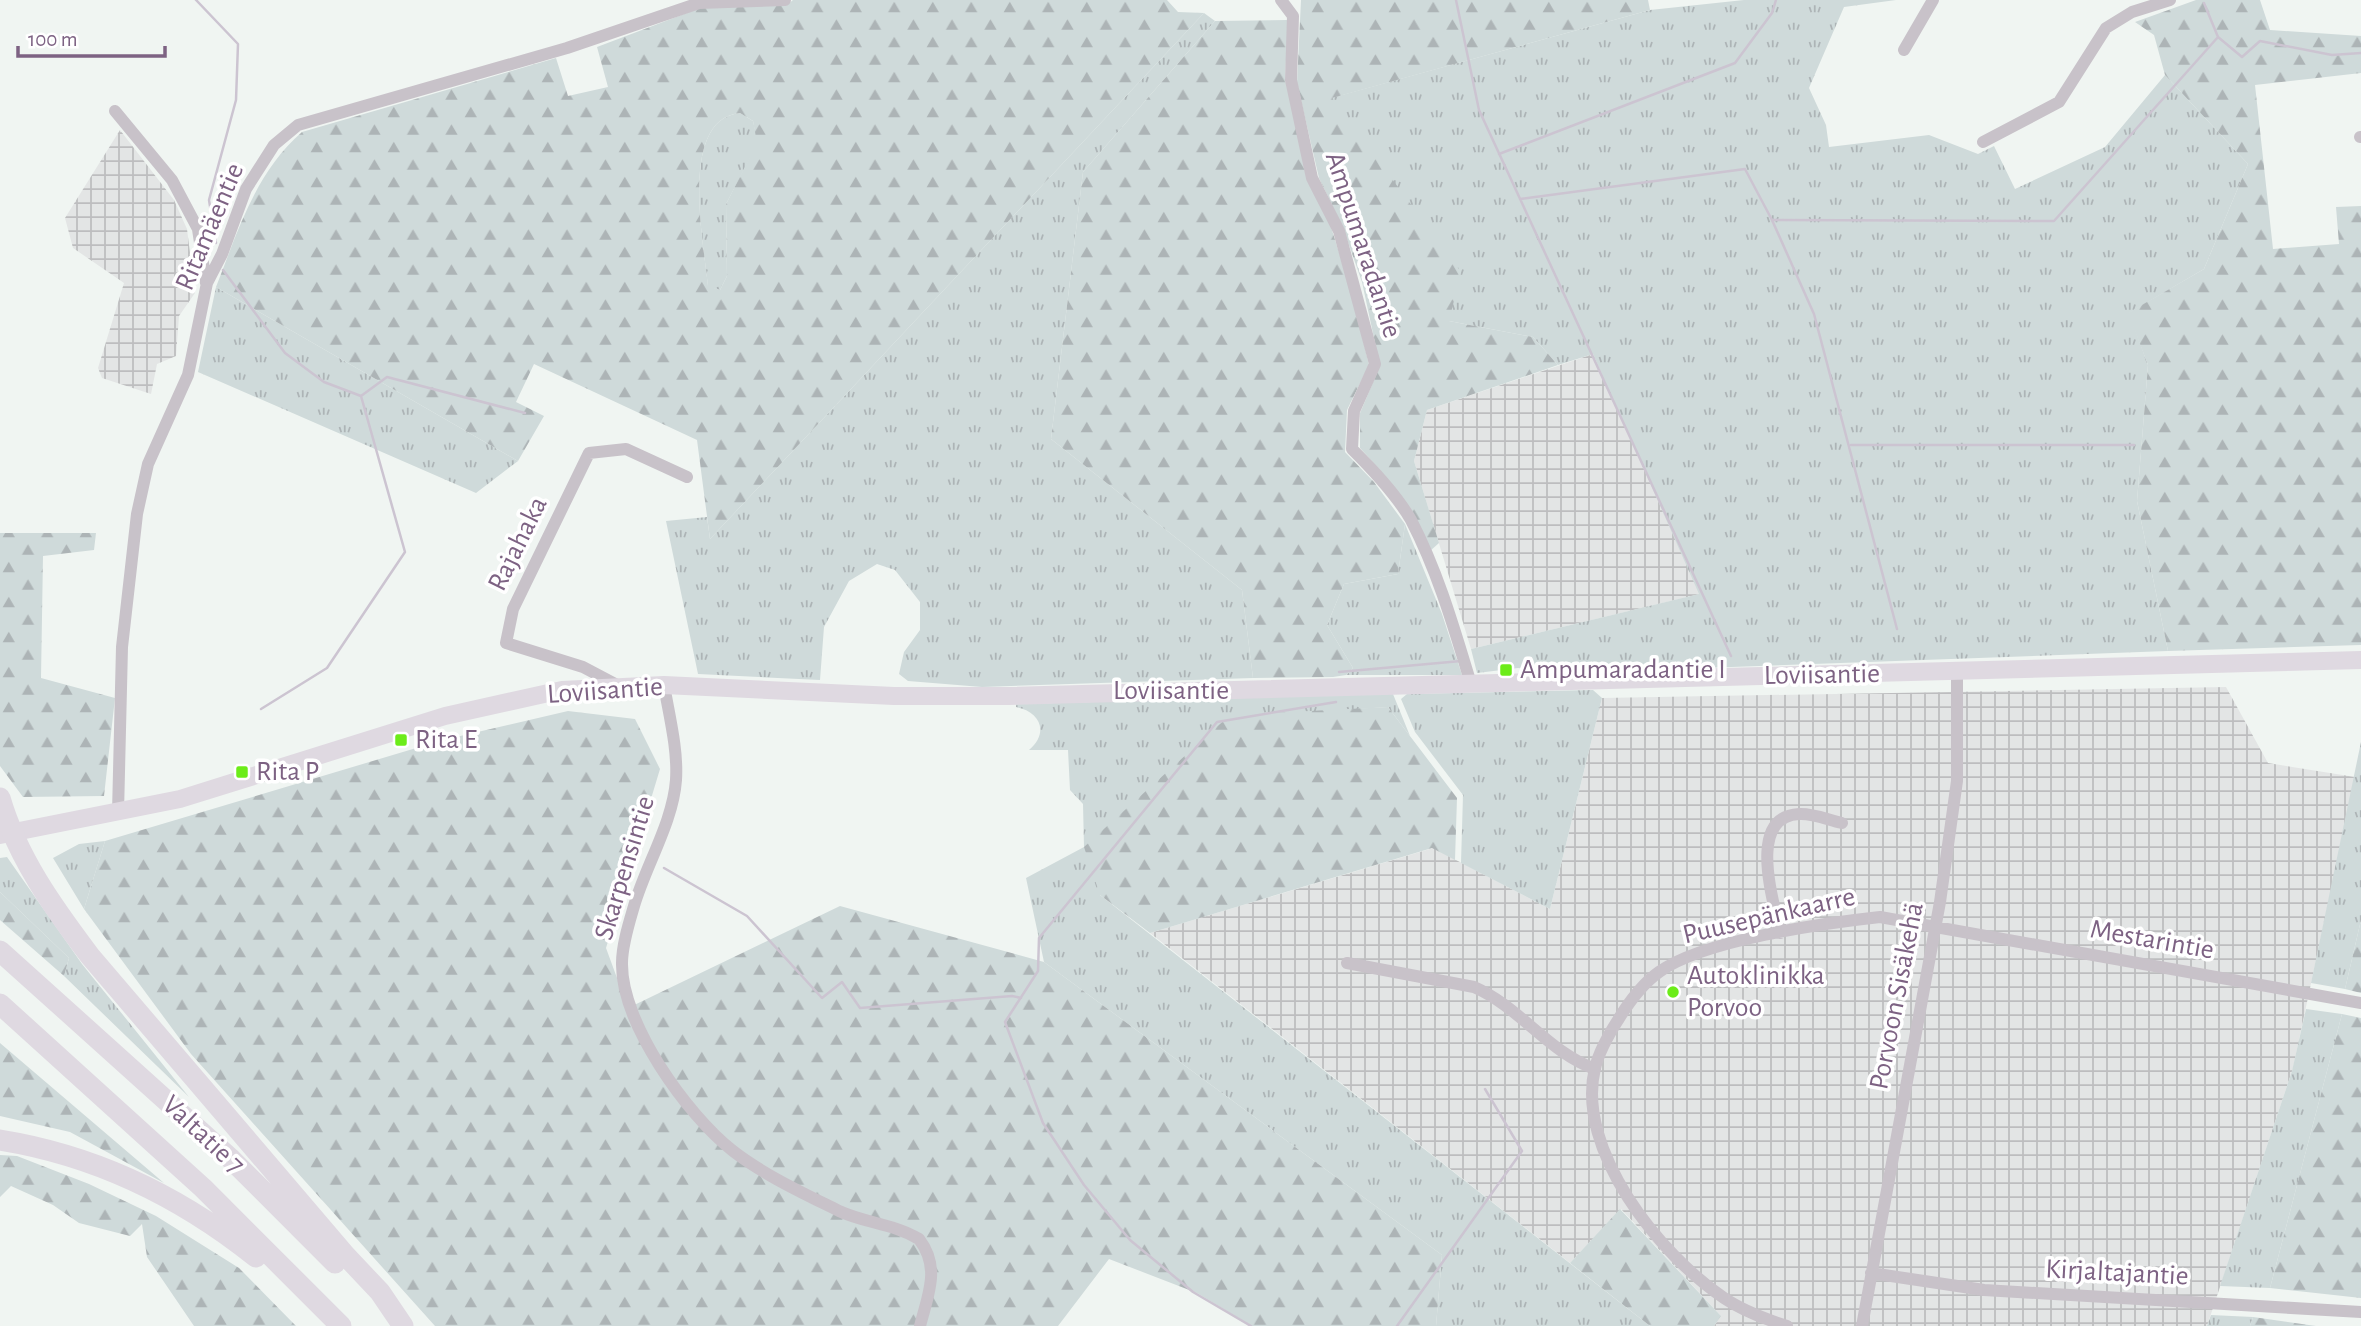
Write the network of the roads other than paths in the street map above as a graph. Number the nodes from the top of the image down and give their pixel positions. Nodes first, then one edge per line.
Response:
1 (785, 0) edge
2 (1282, 0) edge
3 (1934, 0) edge
4 (2170, 0) edge
5 (1905, 50) dead end
6 (115, 110) dead end
7 (1983, 142) dead end
8 (206, 283) junction
9 (687, 477) dead end
10 (2361, 660) edge
11 (1957, 672) junction
12 (1471, 684) junction
13 (664, 685) junction
14 (620, 686) junction
15 (0, 798) edge
16 (118, 813) junction
17 (1842, 823) dead end
18 (5, 835) edge
19 (1934, 926) junction
20 (1780, 933) junction
21 (0, 951) edge
22 (1347, 963) dead end
23 (2361, 1003) edge
24 (0, 1004) edge
25 (1595, 1069) junction
26 (0, 1140) edge
27 (1871, 1273) junction
28 (2361, 1312) edge
29 (339, 1326) edge
30 (401, 1326) edge
31 (920, 1326) edge
32 (1787, 1326) edge
33 (1861, 1326) edge

1 - 8 street, Ritamäentie
2 - 12 street, Ampumaradantie
3 - 5 street
4 - 7 street
6 - 8 street
8 - 16 street, Ritamäentie
9 - 14 street, Rajahaka
10 - 11 main road, Loviisantie
11 - 12 main road, Loviisantie
11 - 19 street, Porvoon Sisäkehä
12 - 13 main road, Loviisantie
13 - 14 main road, Loviisantie
13 - 31 street, Skarpensintie
14 - 16 main road, Loviisantie
15 - 18 highway
16 - 18 main road, Loviisantie
17 - 20 street
18 - 30 highway
19 - 20 street, Puusepänkaarre
19 - 23 street, Mestarintie
19 - 27 street, Porvoon Sisäkehä
20 - 25 street, Puusepänkaarre
21 - 30 highway, Valtatie 7
22 - 25 street
24 - 29 highway, Valtatie 7
25 - 32 street, Puusepänkaarre
26 - 29 highway
27 - 28 street, Kirjaltajantie
27 - 33 street, Porvoon Sisäkehä

